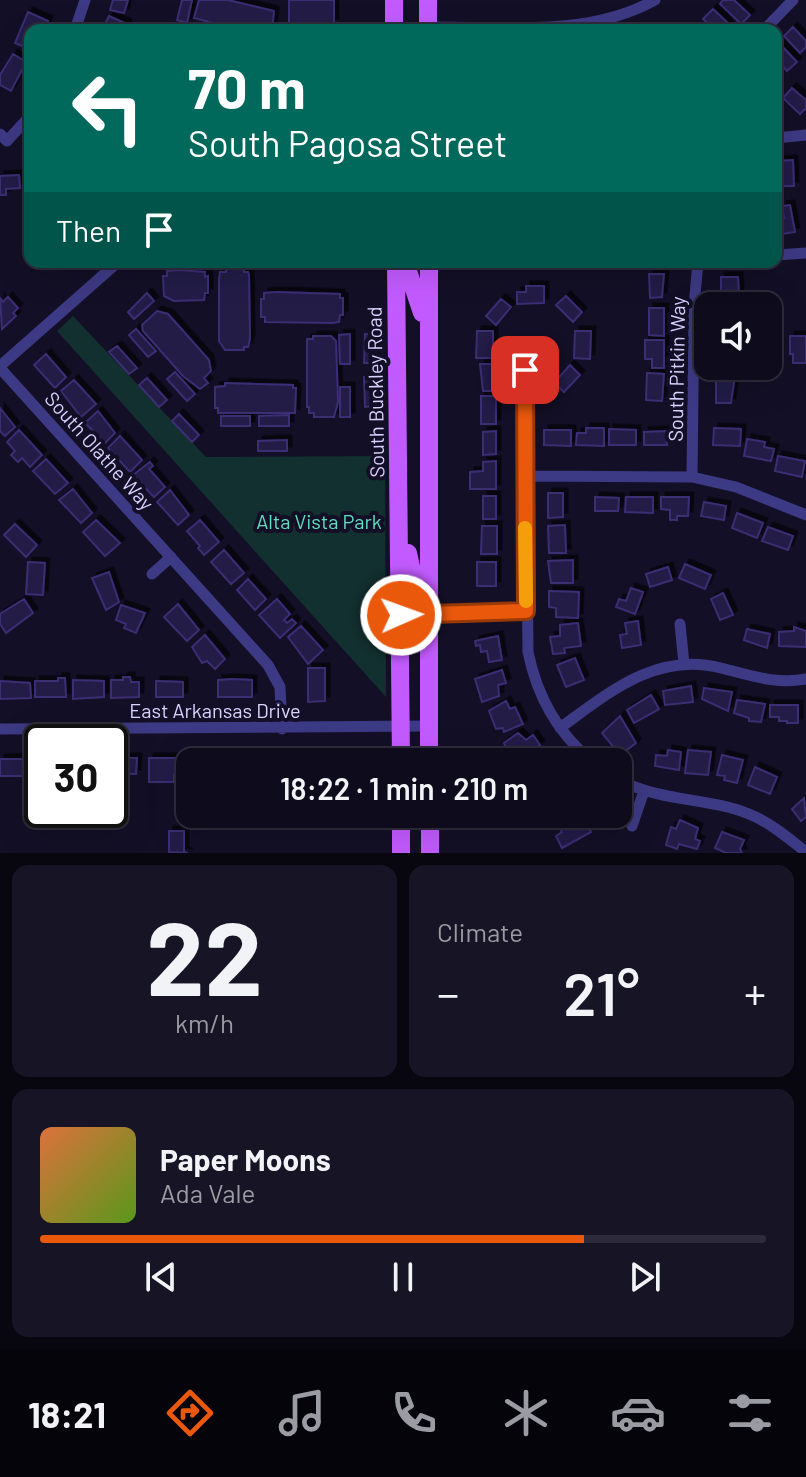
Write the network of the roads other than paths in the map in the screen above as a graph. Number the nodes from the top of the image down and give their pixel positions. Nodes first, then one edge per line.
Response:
1 (85, 0) edge
2 (394, 0) edge
3 (428, 0) edge
4 (655, 0) edge
5 (793, 0) edge
6 (77, 24) edge
7 (394, 24) edge
8 (428, 24) edge
9 (583, 24) edge
10 (770, 24) edge
11 (24, 123) edge
12 (0, 134) edge
13 (806, 135) edge
14 (782, 137) edge
15 (806, 253) edge
16 (782, 255) edge
17 (111, 268) edge
18 (396, 268) edge
19 (407, 268) edge
20 (429, 268) edge
21 (697, 268) edge
22 (429, 339) junction
23 (538, 343) dead end
24 (0, 367) edge
25 (525, 476) junction
26 (692, 477) junction
27 (806, 515) edge
28 (400, 519) junction
29 (171, 557) junction
30 (152, 574) dead end
31 (526, 611) junction
32 (429, 614) junction
33 (401, 615) junction
34 (680, 624) dead end
35 (684, 664) junction
36 (806, 679) edge
37 (429, 726) junction
38 (401, 728) junction
39 (560, 728) junction
40 (0, 729) edge
41 (282, 729) junction
42 (401, 748) edge
43 (409, 748) edge
44 (429, 748) edge
45 (579, 748) edge
46 (632, 785) edge
47 (644, 791) junction
48 (632, 826) dead end
49 (401, 828) edge
50 (429, 828) edge
51 (806, 852) edge
52 (401, 853) edge
53 (430, 853) edge

1 - 6 street
2 - 7 main road
3 - 8 main road
4 - 9 street
5 - 10 street
11 - 12 street
13 - 14 street
15 - 16 street
17 - 24 street
18 - 28 main road, South Buckley Road
19 - 22 main road
20 - 22 main road
21 - 26 street, South Pitkin Way
22 - 32 main road
23 - 25 street
24 - 29 street, South Olathe Way
25 - 26 street
25 - 31 street
26 - 27 street
28 - 32 main road
28 - 33 main road, South Buckley Road
29 - 30 street
29 - 41 street, South Olathe Way
31 - 32 street
31 - 39 street
32 - 33 street
32 - 37 main road
33 - 38 main road, South Buckley Road
34 - 35 street
35 - 36 street
35 - 39 street
37 - 38 street, East Arkansas Drive
37 - 44 main road
38 - 41 street, East Arkansas Drive
38 - 42 main road, South Buckley Road
38 - 43 main road
39 - 45 street
40 - 41 street, East Arkansas Drive
46 - 47 street
47 - 48 street
47 - 51 street
49 - 52 main road
50 - 53 main road

